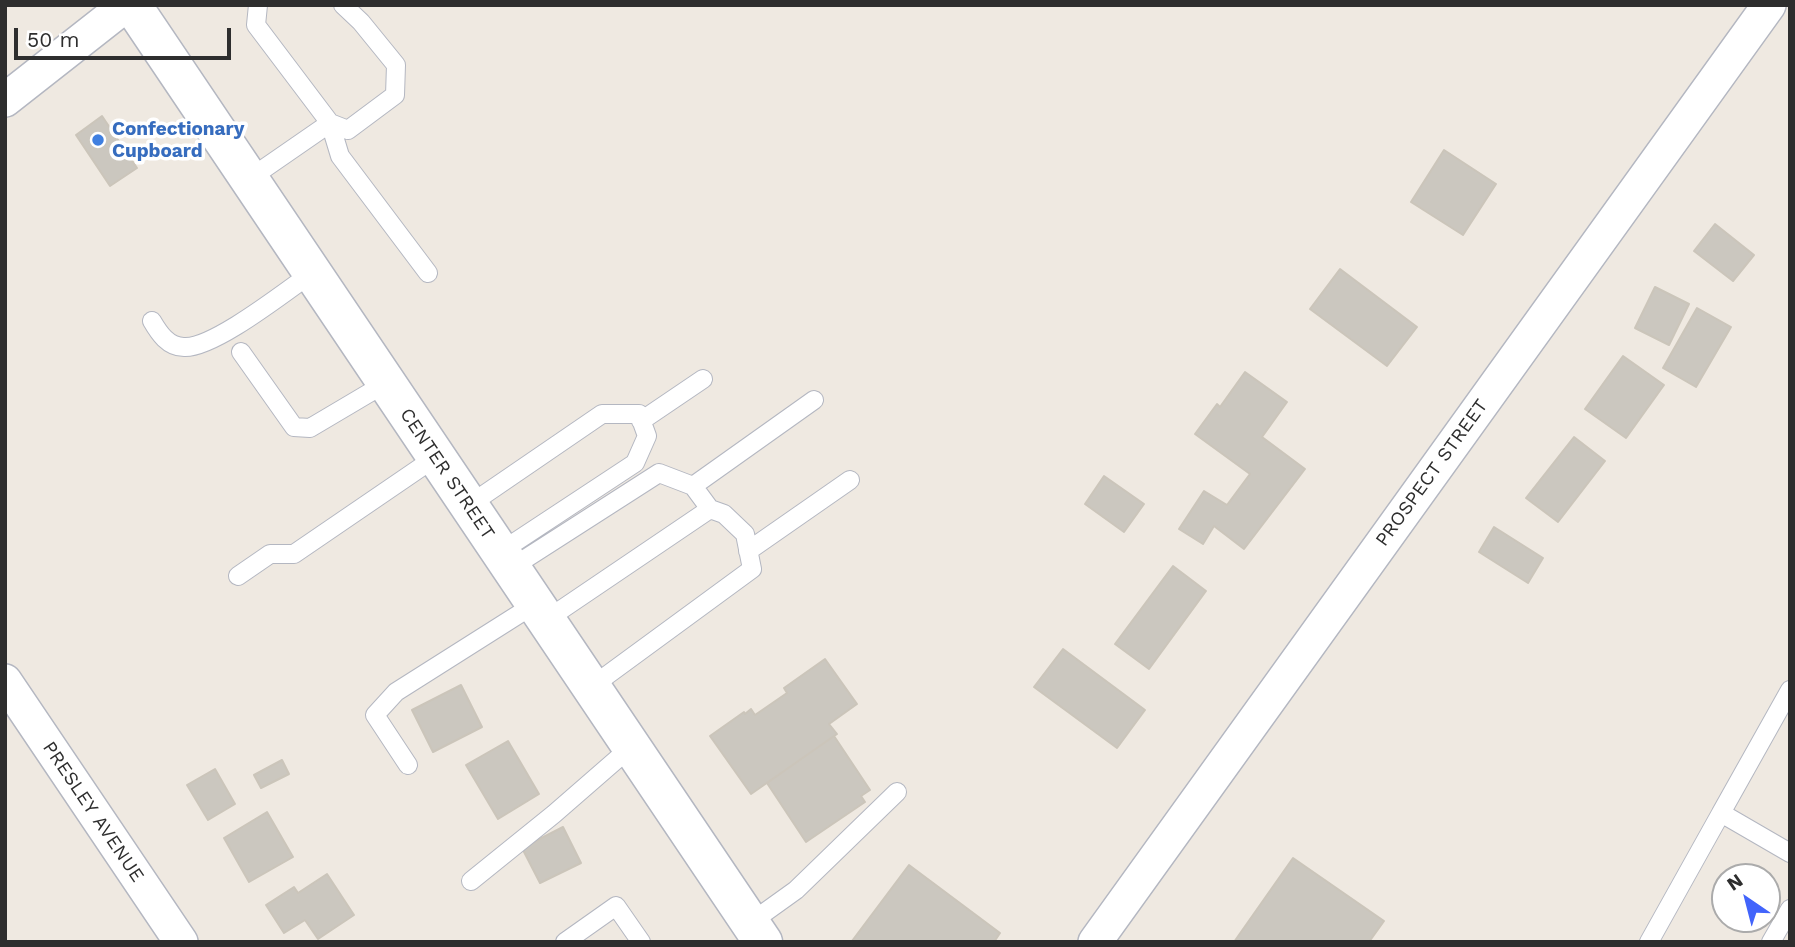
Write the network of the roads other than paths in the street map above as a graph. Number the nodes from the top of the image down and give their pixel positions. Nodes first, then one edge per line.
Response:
1 (126, 5) edge
2 (132, 5) edge
3 (258, 5) edge
4 (343, 5) edge
5 (1769, 5) edge
6 (5, 100) edge
7 (330, 123) junction
8 (249, 179) junction
9 (312, 273) junction
10 (428, 273) dead end
11 (152, 321) dead end
12 (241, 352) dead end
13 (703, 379) dead end
14 (386, 383) junction
15 (814, 400) dead end
16 (641, 421) junction
17 (436, 457) junction
18 (850, 480) dead end
19 (693, 485) junction
20 (469, 505) junction
21 (709, 509) junction
22 (748, 551) junction
23 (506, 560) junction
24 (238, 576) dead end
25 (541, 612) junction
26 (5, 681) edge
27 (591, 687) junction
28 (1790, 690) edge
29 (632, 747) junction
30 (408, 765) dead end
31 (897, 792) dead end
32 (1721, 813) junction
33 (1790, 853) edge
34 (471, 881) dead end
35 (1790, 909) edge
36 (757, 932) edge
37 (1097, 941) edge
38 (181, 942) edge
39 (565, 942) edge
40 (641, 942) edge
41 (1649, 942) edge
42 (1771, 942) edge

1 - 6 street
2 - 8 main road, CENTER STREET
3 - 7 lane
4 - 7 lane
5 - 37 street, PROSPECT STREET
7 - 8 lane
7 - 10 lane
8 - 9 main road, CENTER STREET
9 - 11 lane
9 - 14 main road, CENTER STREET
12 - 14 lane
13 - 16 lane
14 - 17 main road, CENTER STREET
15 - 19 lane
16 - 20 lane
16 - 23 lane
17 - 20 main road, CENTER STREET
17 - 24 lane
18 - 22 lane
19 - 21 lane
19 - 23 lane
20 - 23 main road, CENTER STREET
21 - 22 lane
21 - 25 lane
22 - 27 lane
23 - 25 main road, CENTER STREET
25 - 27 main road, CENTER STREET
25 - 30 lane
26 - 38 street, PRESLEY AVENUE
27 - 29 main road, CENTER STREET
28 - 32 lane
29 - 34 lane
29 - 36 main road, CENTER STREET
31 - 36 lane
32 - 33 lane
32 - 41 lane
35 - 42 lane
39 - 40 lane

